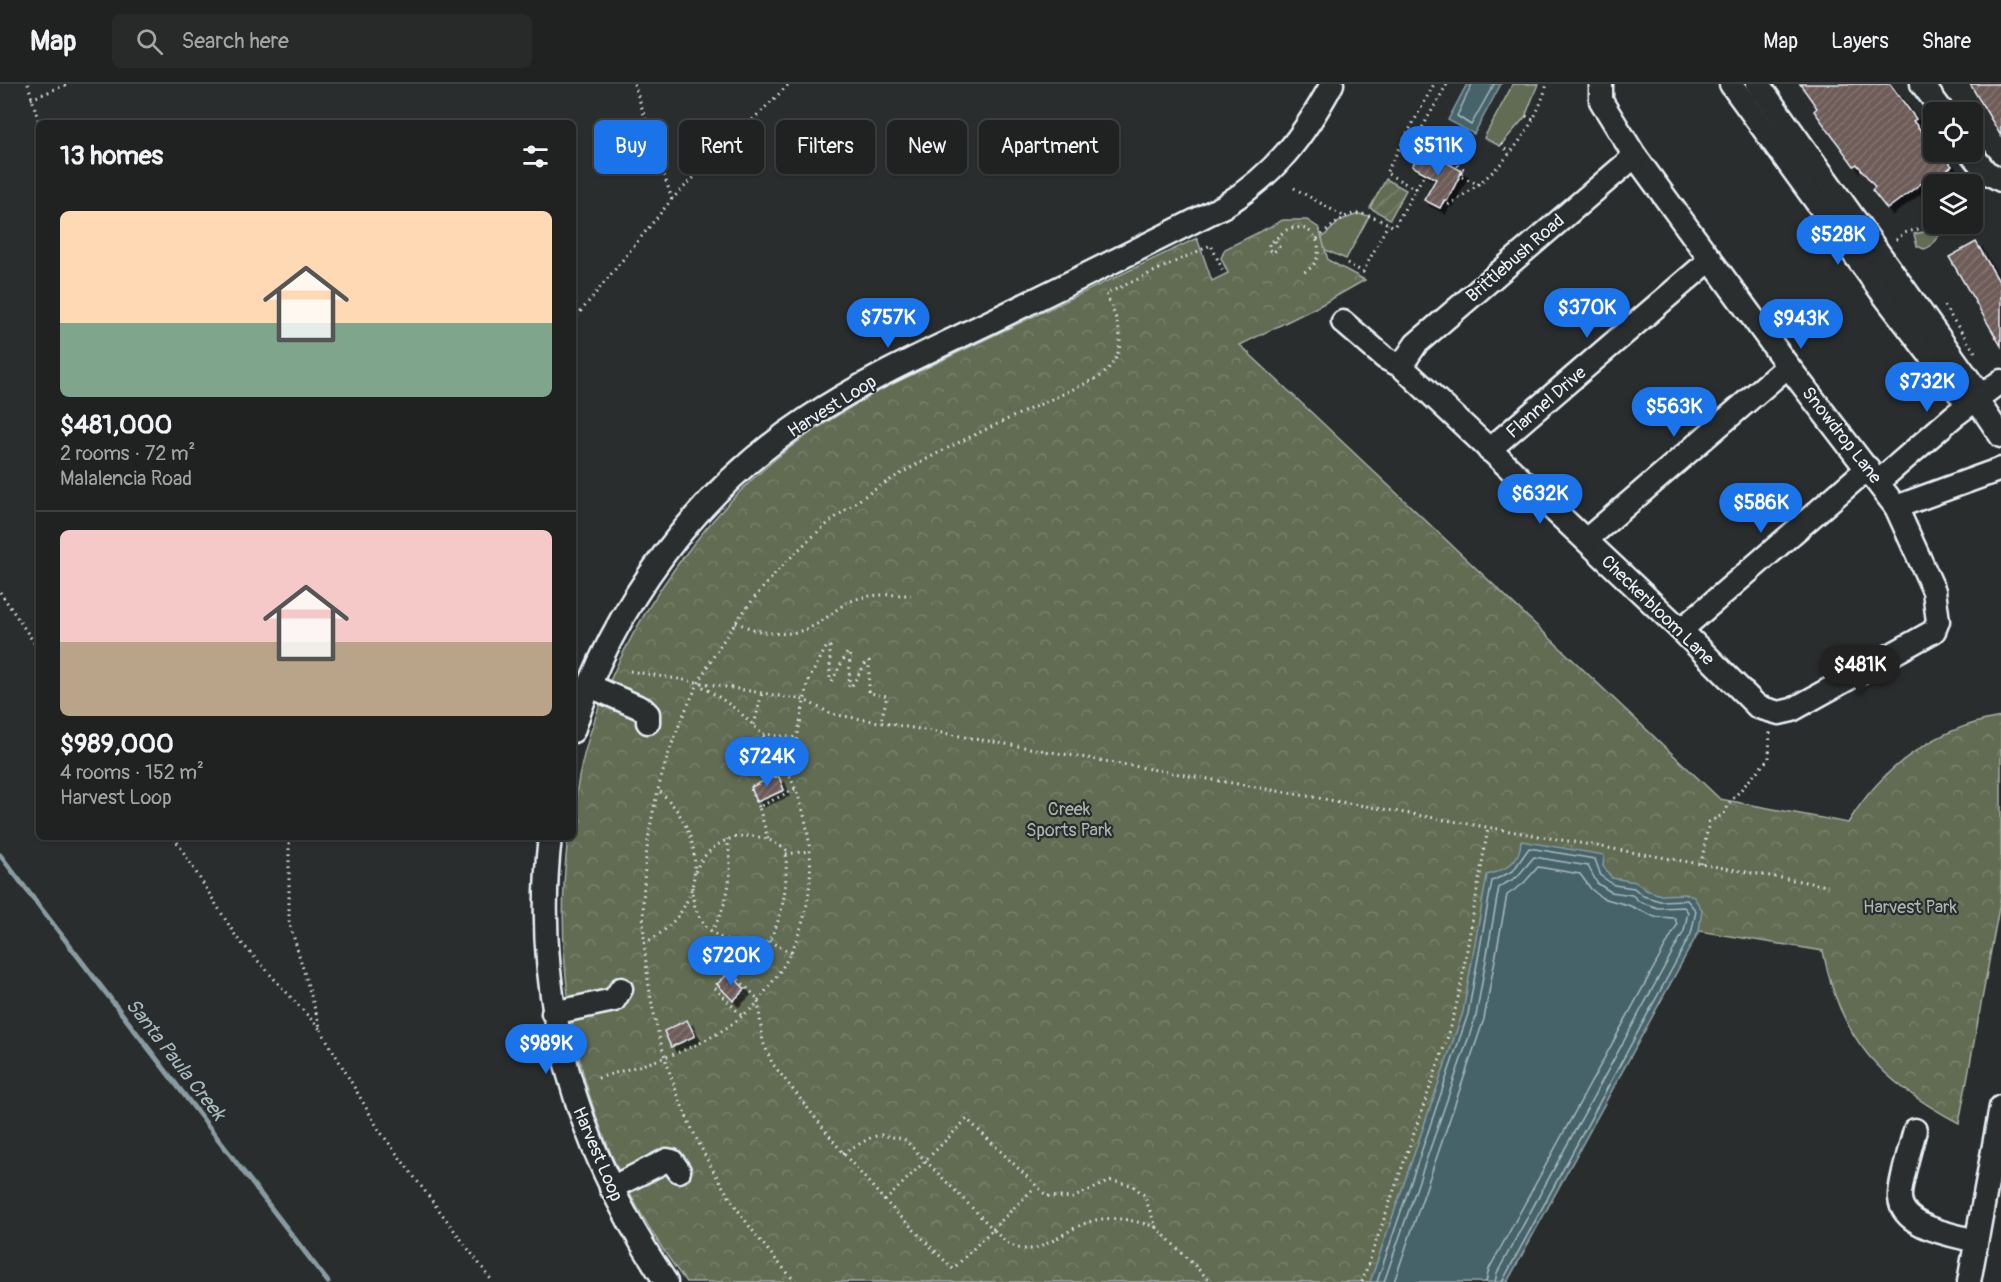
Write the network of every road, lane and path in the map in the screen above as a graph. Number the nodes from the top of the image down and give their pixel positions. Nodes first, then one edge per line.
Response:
1 (28, 84) edge
2 (68, 84) edge
3 (634, 84) edge
4 (789, 84) edge
5 (1332, 84) edge
6 (1434, 84) edge
7 (1447, 84) edge
8 (1547, 84) edge
9 (1602, 84) edge
10 (1731, 84) edge
11 (1758, 84) edge
12 (1922, 84) edge
13 (31, 99) junction
14 (1936, 102) edge
15 (1526, 116) dead end
16 (1533, 119) junction
17 (38, 120) edge
18 (1501, 144) dead end
19 (1509, 154) junction
20 (1635, 156) junction
21 (1980, 162) edge
22 (1425, 173) dead end
23 (1995, 177) edge
24 (1478, 184) junction
25 (1294, 188) dead end
26 (1416, 189) junction
27 (672, 199) junction
28 (1443, 202) dead end
29 (1343, 216) junction
30 (1388, 224) junction
31 (1923, 228) edge
32 (1317, 239) junction
33 (1896, 240) dead end
34 (1275, 241) dead end
35 (1711, 259) junction
36 (1347, 263) dead end
37 (1223, 271) dead end
38 (1302, 273) dead end
39 (576, 317) edge
40 (1343, 322) dead end
41 (1401, 366) junction
42 (1788, 366) junction
43 (2001, 381) edge
44 (1976, 399) junction
45 (2001, 436) edge
46 (1489, 450) junction
47 (2001, 469) edge
48 (1873, 474) junction
49 (1896, 507) junction
50 (1586, 540) junction
51 (0, 592) edge
52 (910, 595) dead end
53 (736, 622) junction
54 (1681, 630) junction
55 (36, 646) edge
56 (630, 671) dead end
57 (698, 684) junction
58 (590, 686) junction
59 (762, 693) junction
60 (804, 700) junction
61 (1764, 710) junction
62 (881, 722) junction
63 (576, 723) edge
64 (648, 723) dead end
65 (754, 725) junction
66 (762, 734) junction
67 (797, 738) junction
68 (787, 770) junction
69 (789, 776) junction
70 (795, 789) junction
71 (658, 790) junction
72 (759, 807) junction
73 (1488, 828) junction
74 (728, 839) junction
75 (768, 839) junction
76 (176, 840) edge
77 (291, 840) edge
78 (550, 840) edge
79 (810, 851) junction
80 (786, 854) junction
81 (1701, 864) junction
82 (694, 874) junction
83 (1828, 886) dead end
84 (692, 888) junction
85 (711, 932) junction
86 (769, 941) junction
87 (644, 943) junction
88 (747, 946) junction
89 (791, 953) junction
90 (730, 971) junction
91 (621, 989) dead end
92 (758, 1001) junction
93 (553, 1013) junction
94 (742, 1016) junction
95 (321, 1030) junction
96 (664, 1058) junction
97 (598, 1077) dead end
98 (2001, 1107) edge
99 (1915, 1130) dead end
100 (843, 1153) junction
101 (926, 1160) junction
102 (679, 1171) dead end
103 (1035, 1187) junction
104 (611, 1188) junction
105 (885, 1201) junction
106 (1156, 1227) junction
107 (993, 1229) junction
108 (1976, 1241) junction
109 (493, 1282) edge
110 (666, 1282) edge
111 (796, 1282) edge
112 (1211, 1282) edge
113 (1362, 1282) edge
114 (1969, 1282) edge

1 - 13 path
2 - 13 path
3 - 27 path
4 - 27 path
5 - 58 street, Harvest Loop
6 - 26 path
7 - 24 path
8 - 16 path
9 - 20 street, Snowdrop Lane
10 - 44 street
11 - 44 street
12 - 14 street
13 - 17 path
15 - 16 path
16 - 19 path
18 - 19 path
19 - 24 path
20 - 35 street, Snowdrop Lane
20 - 41 street, Brittlebush Road
21 - 23 street
22 - 26 path
24 - 28 path
25 - 29 path
26 - 30 path
27 - 39 path
29 - 30 path
29 - 32 path
30 - 36 path
31 - 33 path
32 - 34 path
32 - 38 path
35 - 42 street, Snowdrop Lane
35 - 46 street, Flannel Drive
37 - 53 path
40 - 41 street, Checkerbloom Lane
41 - 46 street, Checkerbloom Lane
42 - 48 street, Snowdrop Lane
42 - 50 street
43 - 44 street
44 - 45 street
44 - 48 street
46 - 50 street, Checkerbloom Lane
47 - 49 street
48 - 49 street, Snowdrop Lane
48 - 54 street
49 - 61 street, Snowdrop Lane
50 - 54 street, Checkerbloom Lane
51 - 55 path
52 - 53 path
53 - 57 path
54 - 61 street, Checkerbloom Lane
56 - 57 path
57 - 59 path
57 - 65 path
57 - 71 path
58 - 63 street, Harvest Loop
58 - 64 street
59 - 60 path
59 - 65 path
60 - 62 path
60 - 62 path
60 - 67 path
61 - 81 path
62 - 73 path
65 - 66 path
66 - 67 path
66 - 68 path
67 - 69 path
68 - 69 path
68 - 72 path
69 - 70 path
70 - 72 path
70 - 79 path
71 - 82 path
71 - 87 path
72 - 75 path
73 - 81 path
73 - 113 path
74 - 75 path
74 - 82 path
74 - 85 path
75 - 80 path
76 - 95 path
77 - 95 path
78 - 93 street, Harvest Loop
79 - 80 path
79 - 89 path
80 - 86 path
81 - 83 path
82 - 84 path
84 - 85 path
84 - 87 path
85 - 88 path
86 - 88 path
86 - 89 path
87 - 96 path
88 - 90 path
89 - 92 path
90 - 92 path
90 - 94 path
91 - 93 street
92 - 94 path
92 - 100 path
93 - 104 street, Harvest Loop
94 - 96 path
95 - 109 path
96 - 97 path
96 - 111 path
98 - 108 street
99 - 108 street
100 - 101 path
100 - 105 path
101 - 103 path
101 - 105 path
101 - 107 path
102 - 104 street
103 - 106 path
103 - 107 path
104 - 110 street, Harvest Loop
105 - 107 path
106 - 107 path
106 - 112 path
108 - 114 street

